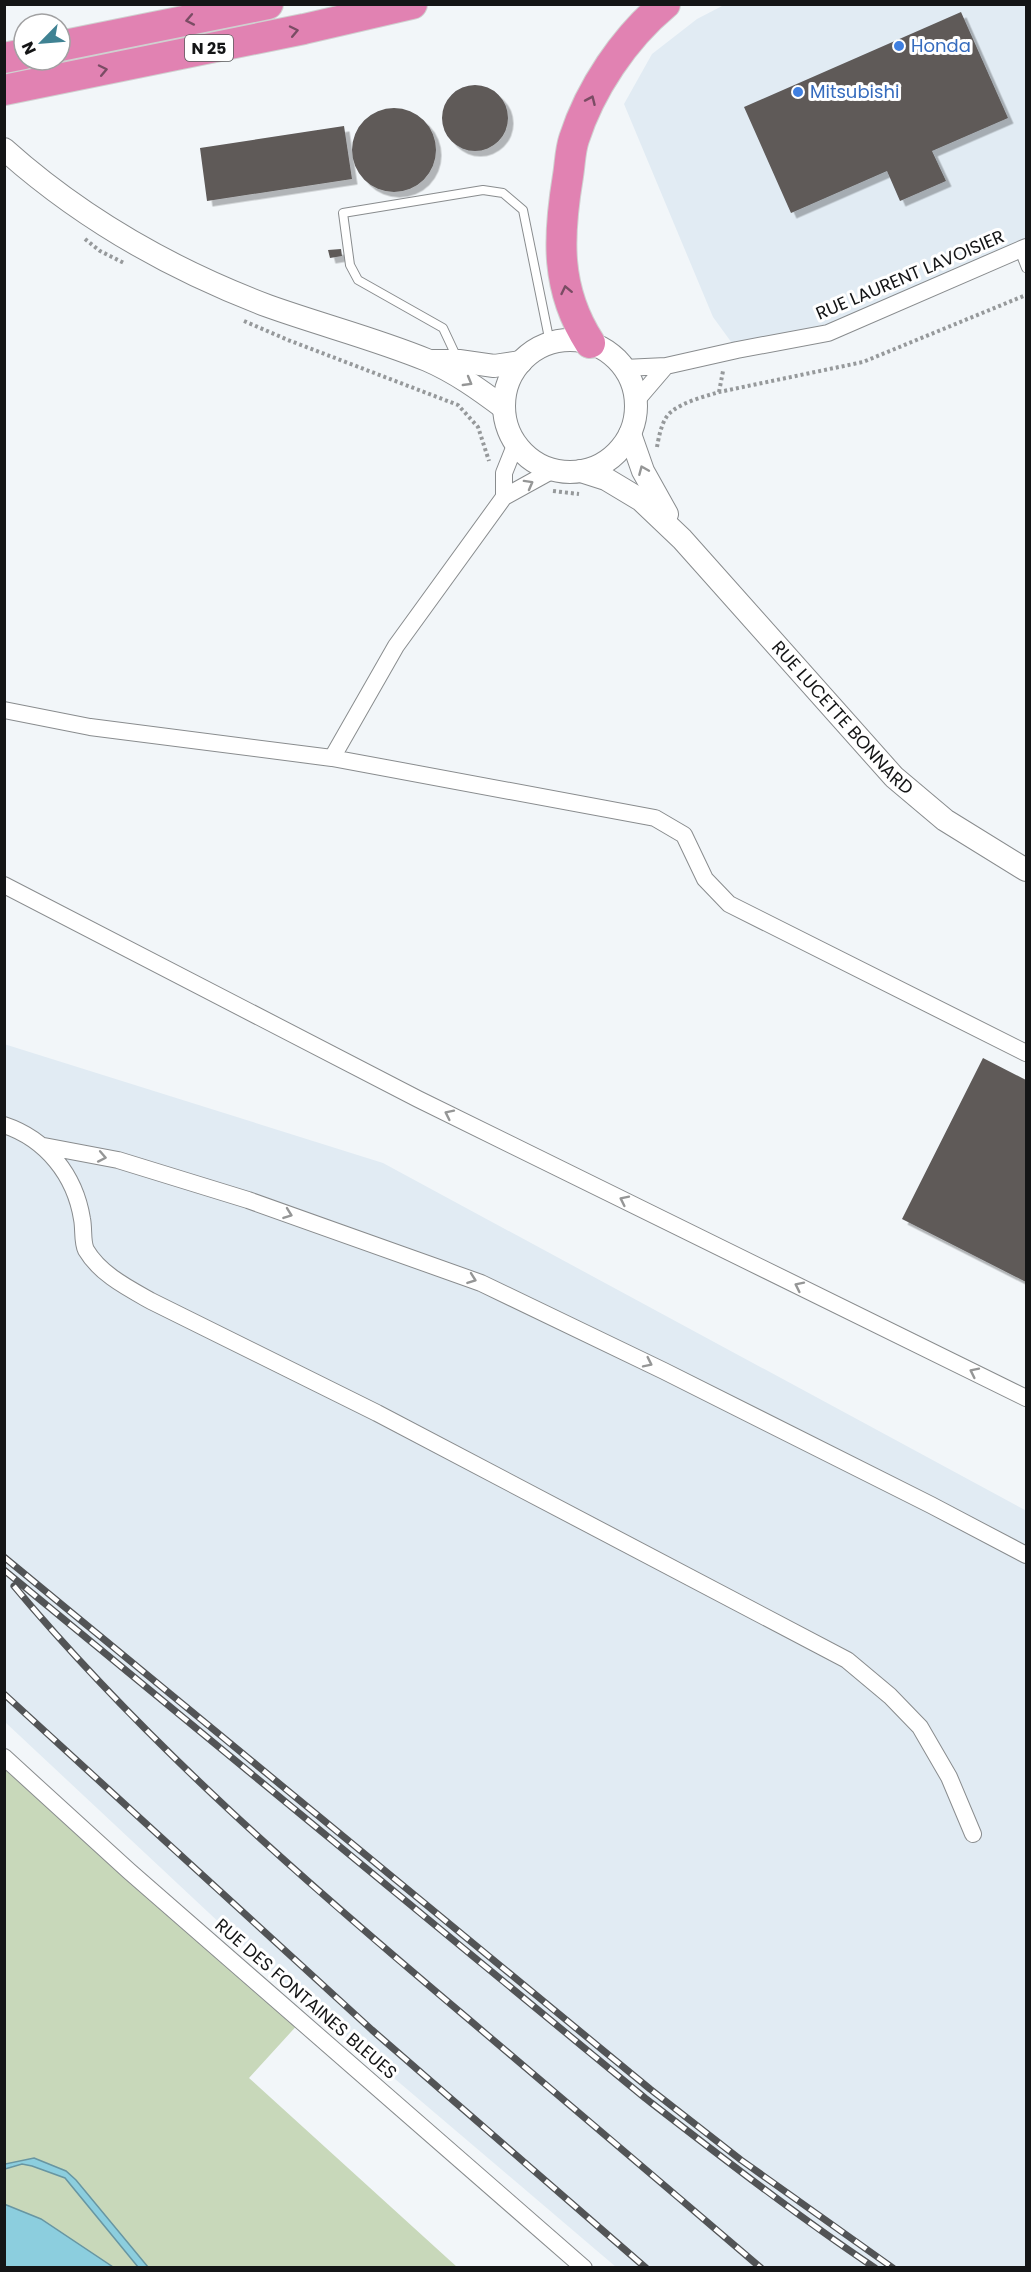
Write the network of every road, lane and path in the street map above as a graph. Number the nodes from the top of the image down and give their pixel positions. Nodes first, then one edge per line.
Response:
1 (268, 4) edge
2 (412, 4) edge
3 (665, 4) edge
4 (72, 44) edge
5 (4, 90) edge
6 (4, 149) edge
7 (82, 237) dead end
8 (1023, 249) edge
9 (131, 267) dead end
10 (1026, 268) edge
11 (1026, 295) edge
12 (236, 318) dead end
13 (550, 343) junction
14 (590, 343) junction
15 (429, 361) junction
16 (459, 361) junction
17 (520, 362) junction
18 (666, 366) junction
19 (624, 368) junction
20 (636, 401) junction
21 (504, 408) junction
22 (630, 434) junction
23 (516, 443) junction
24 (553, 470) junction
25 (581, 471) junction
26 (643, 471) junction
27 (504, 473) junction
28 (524, 487) junction
29 (584, 494) dead end
30 (504, 497) junction
31 (682, 538) junction
32 (4, 710) edge
33 (332, 758) junction
34 (1026, 870) edge
35 (4, 885) edge
36 (1026, 1053) edge
37 (4, 1125) edge
38 (44, 1146) junction
39 (1026, 1398) edge
40 (1026, 1555) edge
41 (4, 1757) edge
42 (973, 1834) dead end
43 (584, 2268) edge

1 -> 4 highway, N 25
5 -> 2 highway, N 25
14 -> 3 highway
6 - 15 street
7 - 9 path
8 - 10 lane
8 - 18 street, RUE LAURENT LAVOISIER
11 - 26 path
12 - 27 path
13 - 14 street
13 - 16 lane
13 - 17 street
14 - 19 street
15 - 16 street
15 -> 21 street
16 - 17 street
17 - 21 street
18 - 19 street, RUE LAURENT LAVOISIER
18 - 20 street
19 - 20 street
20 - 22 street
21 - 23 street
22 - 25 street
22 - 26 street, RUE LUCETTE BONNARD
23 - 24 street
23 - 27 street
24 - 25 street
28 -> 24 street
25 - 31 street, RUE LUCETTE BONNARD
26 - 31 street, RUE LUCETTE BONNARD
27 - 30 street
28 - 29 path
28 - 30 street
30 - 33 street
31 - 34 street, RUE LUCETTE BONNARD
32 - 33 street
33 - 36 street
39 -> 35 street
37 - 38 street
38 -> 40 street
38 - 42 street
41 - 43 street, RUE DES FONTAINES BLEUES

